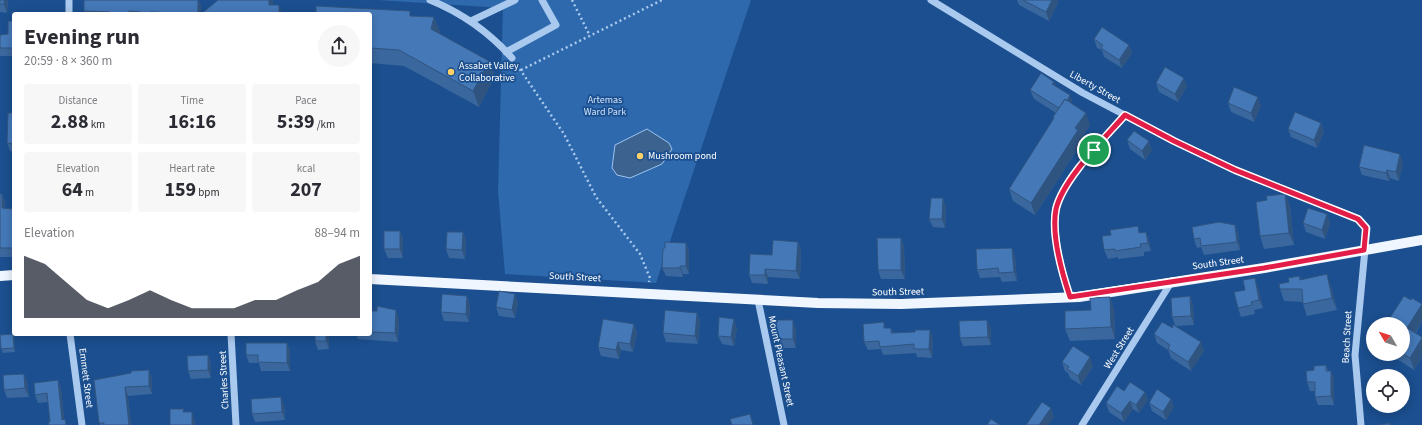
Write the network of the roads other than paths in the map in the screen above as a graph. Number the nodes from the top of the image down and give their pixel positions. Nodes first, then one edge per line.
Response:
1 (69, 0) edge
2 (430, 0) edge
3 (515, 0) edge
4 (542, 0) edge
5 (931, 0) edge
6 (69, 12) edge
7 (471, 21) junction
8 (506, 52) junction
9 (512, 58) road end
10 (1125, 115) junction
11 (1422, 240) edge
12 (1364, 250) junction
13 (12, 275) edge
14 (0, 276) edge
15 (372, 278) edge
16 (1172, 281) junction
17 (1070, 297) junction
18 (758, 300) junction
19 (70, 336) edge
20 (231, 336) edge
21 (82, 425) edge
22 (236, 425) edge
23 (784, 425) edge
24 (1082, 425) edge
25 (1361, 425) edge

1 - 6 street
2 - 7 street
3 - 7 street
4 - 8 street
5 - 10 street, Liberty Street
7 - 8 street
8 - 9 street
10 - 12 street, Liberty Street
10 - 17 street
11 - 12 main road, South Street
12 - 16 main road, South Street
12 - 25 street, Beach Street
13 - 14 main road
15 - 18 main road, South Street
16 - 17 main road, South Street
16 - 24 street, West Street
17 - 18 main road, South Street
18 - 23 street, Mount Pleasant Street
19 - 21 street, Emmett Street
20 - 22 street, Charles Street

